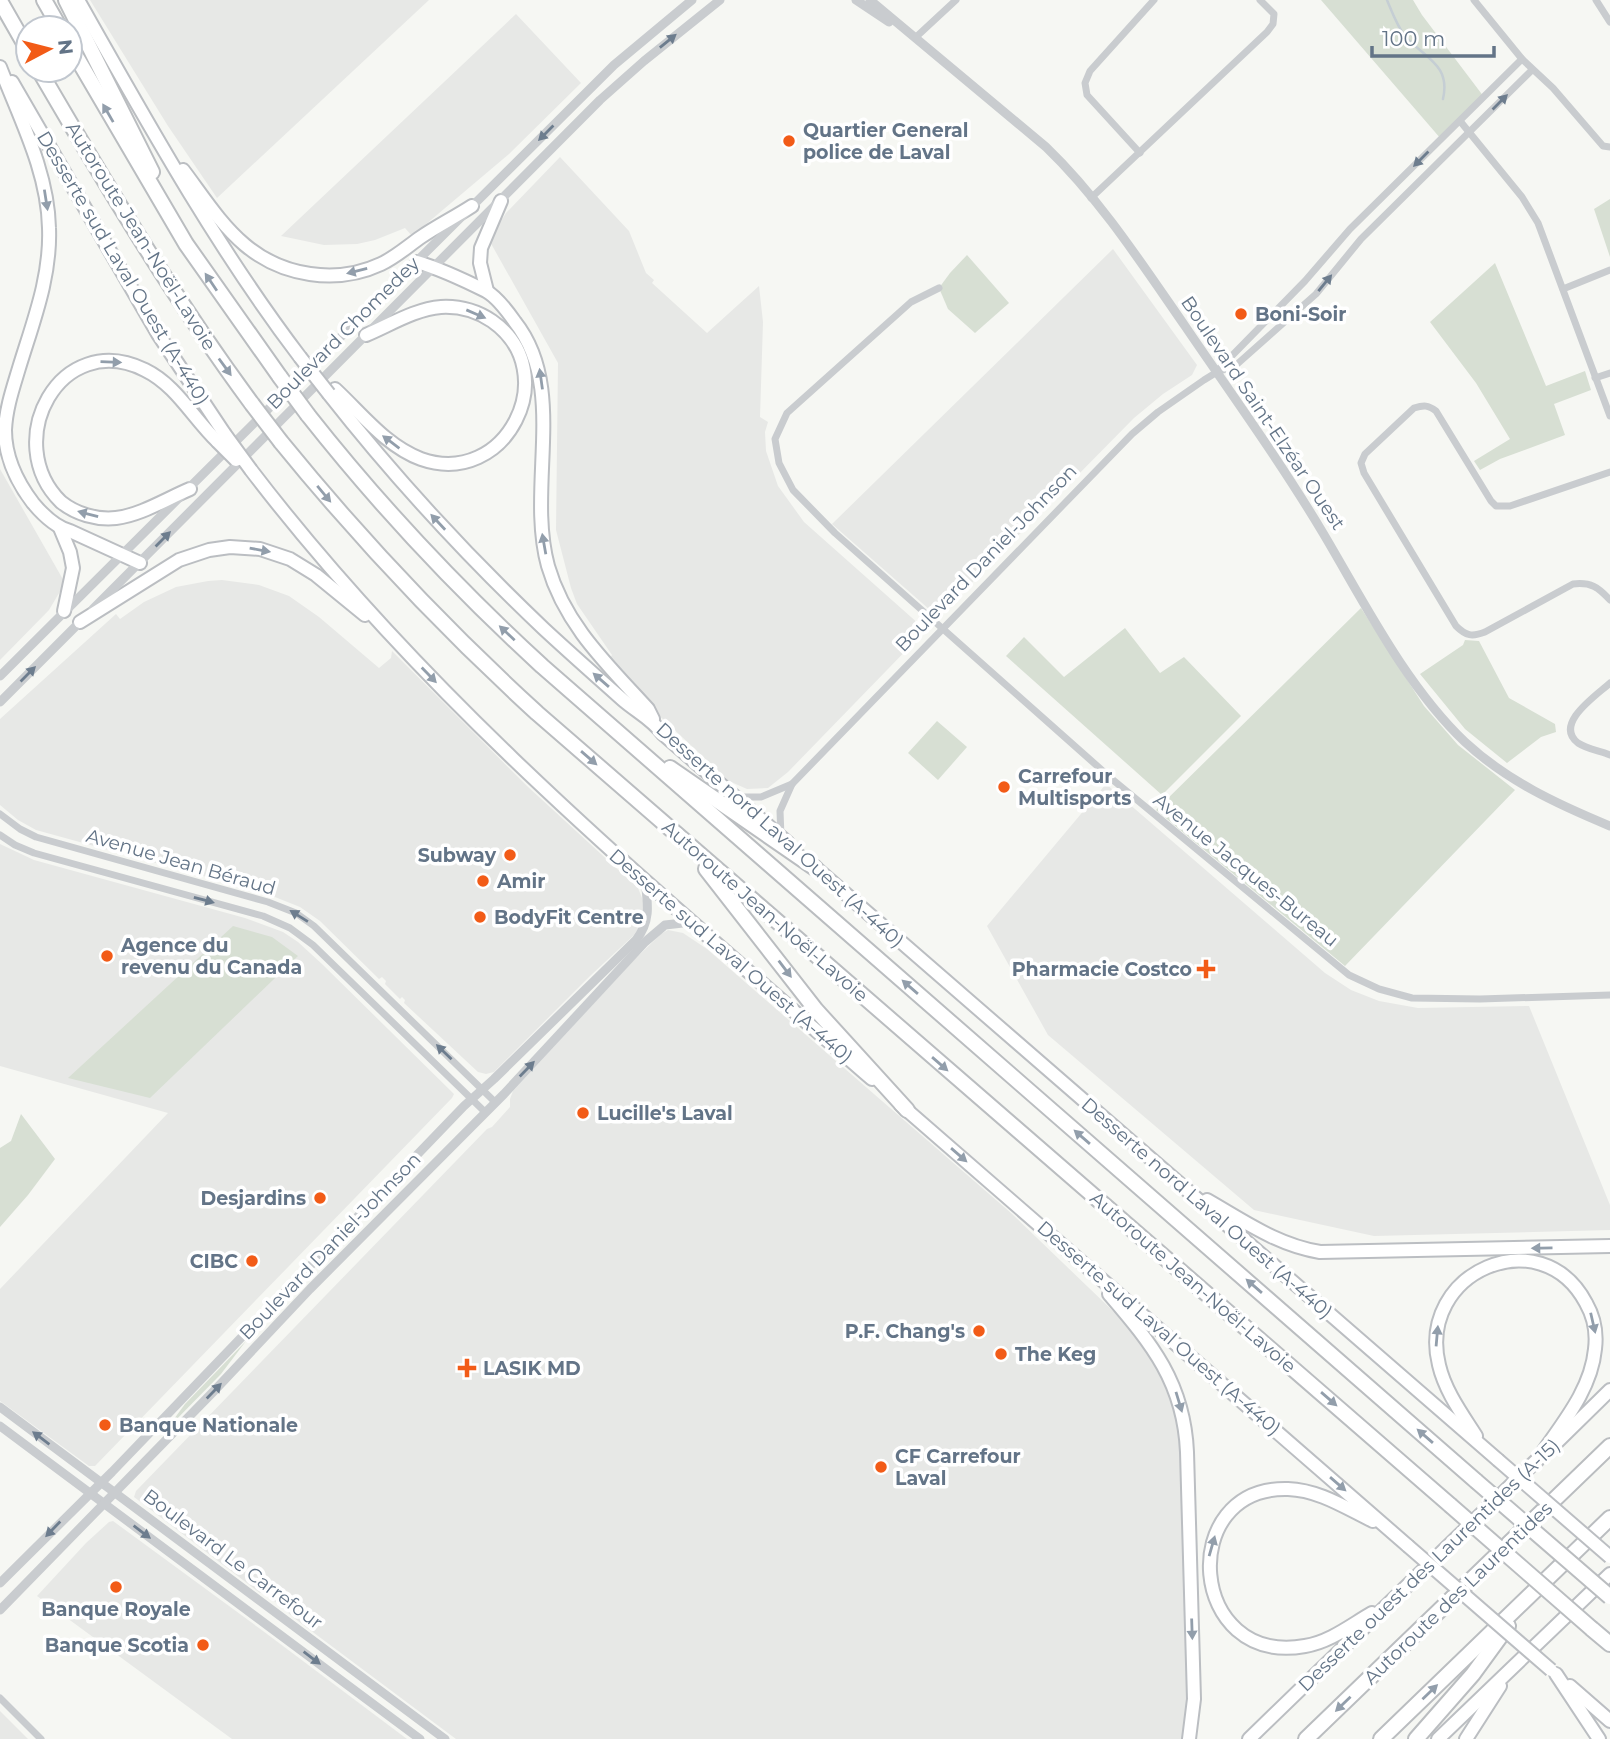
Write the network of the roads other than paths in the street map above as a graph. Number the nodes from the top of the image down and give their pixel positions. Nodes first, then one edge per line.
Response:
1 (66, 0) edge
2 (78, 0) edge
3 (692, 0) edge
4 (720, 0) edge
5 (856, 0) edge
6 (870, 0) edge
7 (956, 0) edge
8 (1154, 0) edge
9 (1260, 0) edge
10 (1474, 0) edge
11 (1596, 0) edge
12 (0, 1) edge
13 (0, 10) edge
14 (1610, 22) edge
15 (14, 26) edge
16 (14, 30) edge
17 (915, 38) junction
18 (1522, 59) junction
19 (0, 60) edge
20 (0, 67) edge
21 (84, 70) edge
22 (1532, 70) junction
23 (47, 84) edge
24 (1460, 121) junction
25 (1470, 133) junction
26 (155, 136) junction
27 (1610, 147) edge
28 (1140, 153) junction
29 (1091, 198) junction
30 (501, 201) junction
31 (472, 206) junction
32 (193, 255) junction
33 (417, 262) junction
34 (434, 267) junction
35 (1610, 270) edge
36 (939, 288) dead end
37 (1563, 289) junction
38 (487, 291) junction
39 (366, 335) junction
40 (1217, 372) junction
41 (1610, 373) edge
42 (1595, 378) junction
43 (332, 392) junction
44 (1610, 416) edge
45 (220, 437) junction
46 (1610, 472) edge
47 (190, 489) junction
48 (60, 528) junction
49 (123, 555) junction
50 (139, 563) junction
51 (1610, 600) edge
52 (64, 611) junction
53 (80, 622) junction
54 (942, 628) junction
55 (386, 631) junction
56 (0, 676) edge
57 (1610, 683) edge
58 (0, 702) edge
59 (654, 722) junction
60 (619, 734) junction
61 (1610, 755) edge
62 (792, 783) junction
63 (735, 797) junction
64 (0, 814) edge
65 (1610, 826) edge
66 (0, 835) edge
67 (781, 837) junction
68 (685, 842) junction
69 (815, 868) junction
70 (645, 881) junction
71 (692, 922) junction
72 (1610, 995) edge
73 (483, 1089) junction
74 (471, 1099) junction
75 (495, 1101) junction
76 (907, 1110) junction
77 (485, 1112) junction
78 (1182, 1186) junction
79 (1610, 1246) edge
80 (1083, 1263) junction
81 (1610, 1391) edge
82 (0, 1407) edge
83 (0, 1426) edge
84 (1481, 1446) junction
85 (1610, 1447) edge
86 (1536, 1462) junction
87 (101, 1483) junction
88 (89, 1493) junction
89 (115, 1493) junction
90 (104, 1504) junction
91 (1610, 1518) edge
92 (1387, 1528) junction
93 (1610, 1557) edge
94 (1610, 1574) edge
95 (0, 1583) edge
96 (1529, 1596) junction
97 (1610, 1597) edge
98 (1390, 1602) junction
99 (0, 1610) edge
100 (1610, 1644) edge
101 (1510, 1671) junction
102 (1554, 1672) junction
103 (0, 1698) edge
104 (1610, 1721) edge
105 (41, 1739) edge
106 (420, 1739) edge
107 (445, 1739) edge
108 (1189, 1739) edge
109 (1248, 1739) edge
110 (1306, 1739) edge
111 (1381, 1739) edge
112 (1416, 1739) edge
113 (1438, 1739) edge
114 (1466, 1739) edge
115 (1599, 1739) edge

1 - 32 highway
2 - 26 main road, Desserte nord Laval Ouest (A-440)
3 -> 31 street, Boulevard Chomedey
30 -> 4 street, Boulevard Chomedey
5 - 17 street, Boulevard Saint-Elzéar Ouest
6 - 17 street, Boulevard Saint-Elzéar Ouest
7 - 17 street
8 - 28 street
9 - 28 street
10 - 18 street
11 - 14 street
12 - 15 highway
13 - 16 highway
17 - 29 street, Boulevard Saint-Elzéar Ouest
18 - 22 street
18 - 24 street, Boulevard Daniel-Johnson
19 - 45 main road, Desserte sud Laval Ouest (A-440)
20 -> 48 main road
32 -> 21 highway, Autoroute Jean-Noël-Lavoie
25 -> 22 street, Boulevard Daniel-Johnson
22 - 27 street
23 -> 68 highway, Autoroute Jean-Noël-Lavoie, bridge
24 - 25 street
24 -> 40 street, Boulevard Daniel-Johnson
25 - 37 street
40 -> 25 street, Boulevard Daniel-Johnson
31 -> 26 main road
26 - 43 main road, Desserte nord Laval Ouest (A-440), bridge
28 - 29 street
29 - 40 street, Boulevard Saint-Elzéar Ouest
30 - 34 street, Boulevard Chomedey
30 - 38 main road
31 - 33 street, Boulevard Chomedey
60 -> 32 highway, Autoroute Jean-Noël-Lavoie, bridge
33 - 34 main road
33 - 47 street, Boulevard Chomedey
34 - 38 main road
34 - 39 street, Boulevard Chomedey
35 - 37 street
36 - 54 street, Avenue Jacques-Bureau
37 - 42 street
59 -> 38 main road
39 -> 43 main road
50 -> 39 street, Boulevard Chomedey
40 - 54 street, Boulevard Daniel-Johnson
40 - 65 street, Boulevard Saint-Elzéar Ouest
41 - 42 street
42 - 44 street
59 -> 43 main road, Desserte nord Laval Ouest (A-440)
47 -> 45 main road
45 - 55 main road, Desserte sud Laval Ouest (A-440), bridge
46 - 51 street
47 - 49 street, Boulevard Chomedey
48 - 49 main road
48 - 52 main road
49 - 50 main road
49 - 52 street, Boulevard Chomedey
50 - 53 street, Boulevard Chomedey
52 - 56 street, Boulevard Chomedey
53 -> 55 main road
58 -> 53 street, Boulevard Chomedey
54 - 62 street, Boulevard Daniel-Johnson
54 - 72 street, Avenue Jacques-Bureau
55 -> 70 main road, Desserte sud Laval Ouest (A-440)
57 - 61 street
59 - 63 main road, Desserte nord Laval Ouest (A-440)
60 - 69 highway
97 -> 60 highway, Autoroute Jean-Noël-Lavoie, bridge
62 - 63 street, Boulevard Daniel-Johnson
62 - 67 street, Boulevard Daniel-Johnson
63 - 67 main road, Desserte nord Laval Ouest (A-440)
73 -> 64 street, Avenue Jean Béraud
66 -> 74 street, Avenue Jean Béraud
67 - 69 main road, Desserte nord Laval Ouest (A-440)
68 -> 76 highway
68 -> 100 highway, Autoroute Jean-Noël-Lavoie, bridge
69 - 78 main road, Desserte nord Laval Ouest (A-440)
70 - 71 main road, Desserte sud Laval Ouest (A-440)
70 - 73 street, Boulevard Daniel-Johnson
75 -> 71 street, Boulevard Daniel-Johnson
71 - 76 main road, Desserte sud Laval Ouest (A-440)
73 - 74 street, Boulevard Daniel-Johnson
73 - 75 street, Avenue Jean Béraud
74 - 77 street, Avenue Jean Béraud
74 - 87 street, Boulevard Daniel-Johnson
75 - 77 street, Boulevard Daniel-Johnson
76 -> 80 main road, Desserte sud Laval Ouest (A-440)
89 -> 77 street, Boulevard Daniel-Johnson
79 -> 78 main road
78 - 84 main road, Desserte nord Laval Ouest (A-440)
80 -> 92 main road, Desserte sud Laval Ouest (A-440)
80 -> 108 main road
81 - 86 main road, Desserte ouest des Laurentides (A-15)
87 -> 82 street, Boulevard Le Carrefour
83 - 88 street, Boulevard Le Carrefour
84 -> 86 main road
84 - 93 main road, Desserte nord Laval Ouest (A-440), bridge
85 -> 110 highway, Autoroute des Laurentides
86 - 98 main road, Desserte ouest des Laurentides (A-15)
87 - 88 street, Boulevard Daniel-Johnson
87 - 89 street, Boulevard Le Carrefour
88 - 90 street, Boulevard Le Carrefour
88 -> 95 street, Boulevard Daniel-Johnson
89 - 90 street, Boulevard Daniel-Johnson
89 - 107 street, Boulevard Le Carrefour
90 - 99 street, Boulevard Daniel-Johnson
90 -> 106 street, Boulevard Le Carrefour
91 - 96 highway
98 -> 92 main road
92 - 102 main road, Desserte sud Laval Ouest (A-440), bridge
94 - 101 main road
111 -> 96 highway
96 - 112 highway
98 - 109 main road, Desserte ouest des Laurentides (A-15)
101 - 113 main road
101 - 114 main road
102 - 104 main road, Desserte sud Laval Ouest (A-440)
102 - 115 main road
103 - 105 street

